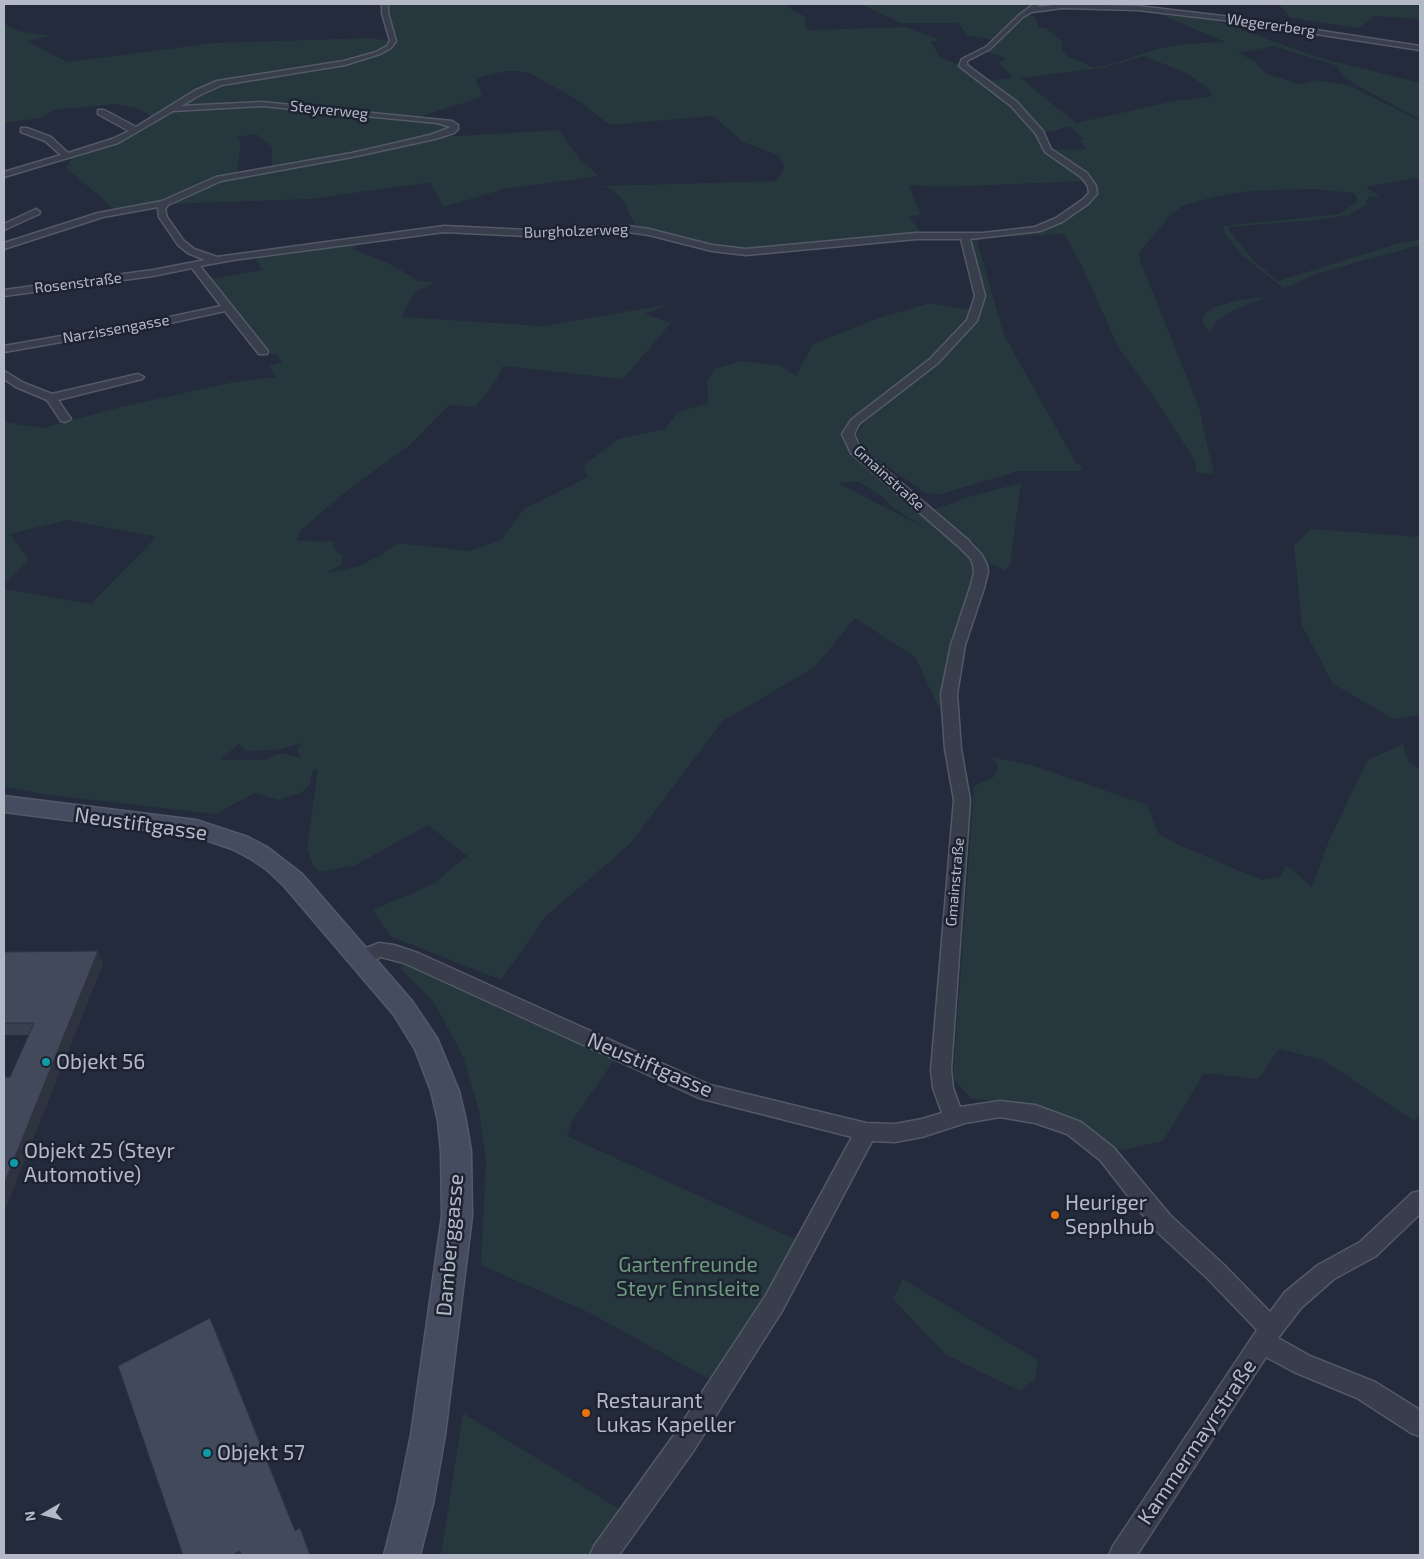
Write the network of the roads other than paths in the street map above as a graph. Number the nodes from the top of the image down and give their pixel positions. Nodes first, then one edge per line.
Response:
1 (385, 4) edge
2 (1038, 4) edge
3 (1049, 4) edge
4 (1062, 6) junction
5 (1031, 10) junction
6 (1420, 48) edge
7 (172, 109) junction
8 (101, 112) dead end
9 (24, 130) dead end
10 (137, 130) junction
11 (67, 156) junction
12 (4, 175) edge
13 (164, 203) junction
14 (36, 212) dead end
15 (4, 227) edge
16 (965, 236) junction
17 (4, 246) edge
18 (216, 260) junction
19 (194, 265) junction
20 (153, 273) joint
21 (4, 292) edge
22 (228, 307) junction
23 (4, 349) edge
24 (263, 352) dead end
25 (4, 374) edge
26 (138, 377) dead end
27 (51, 398) junction
28 (65, 420) dead end
29 (4, 804) edge
30 (361, 958) junction
31 (954, 1118) junction
32 (866, 1132) junction
33 (1420, 1200) edge
34 (1267, 1335) junction
35 (1420, 1424) edge
36 (402, 1555) edge
37 (603, 1555) edge
38 (1122, 1555) edge

1 - 7 street, Steyrerweg
2 - 5 street
3 - 4 street
4 - 5 street, Wegererberg
4 - 6 street, Wegererberg
5 - 16 street
7 - 10 street
7 - 13 street, Steyrerweg
8 - 10 street
9 - 11 street
10 - 11 street
11 - 12 street
13 - 17 street
13 - 18 street, Burgholzerweg
14 - 15 street
16 - 18 street, Burgholzerweg
16 - 31 street, Gmainstraße
18 - 19 street, Burgholzerweg
19 - 20 street, Burgholzerweg
19 - 22 street
20 - 21 street, Rosenstraße
22 - 23 street, Narzissengasse
22 - 24 street
25 - 27 street
26 - 27 street
27 - 28 street
29 - 30 street, Neustiftgasse
30 - 32 street, Neustiftgasse
30 - 36 street, Damberggasse
31 - 32 street, Neustiftgasse
31 - 34 street, Neustiftgasse
32 - 37 street
33 - 34 street, Kammermayrstraße
34 - 35 street, Neustiftgasse
34 - 38 street, Kammermayrstraße

